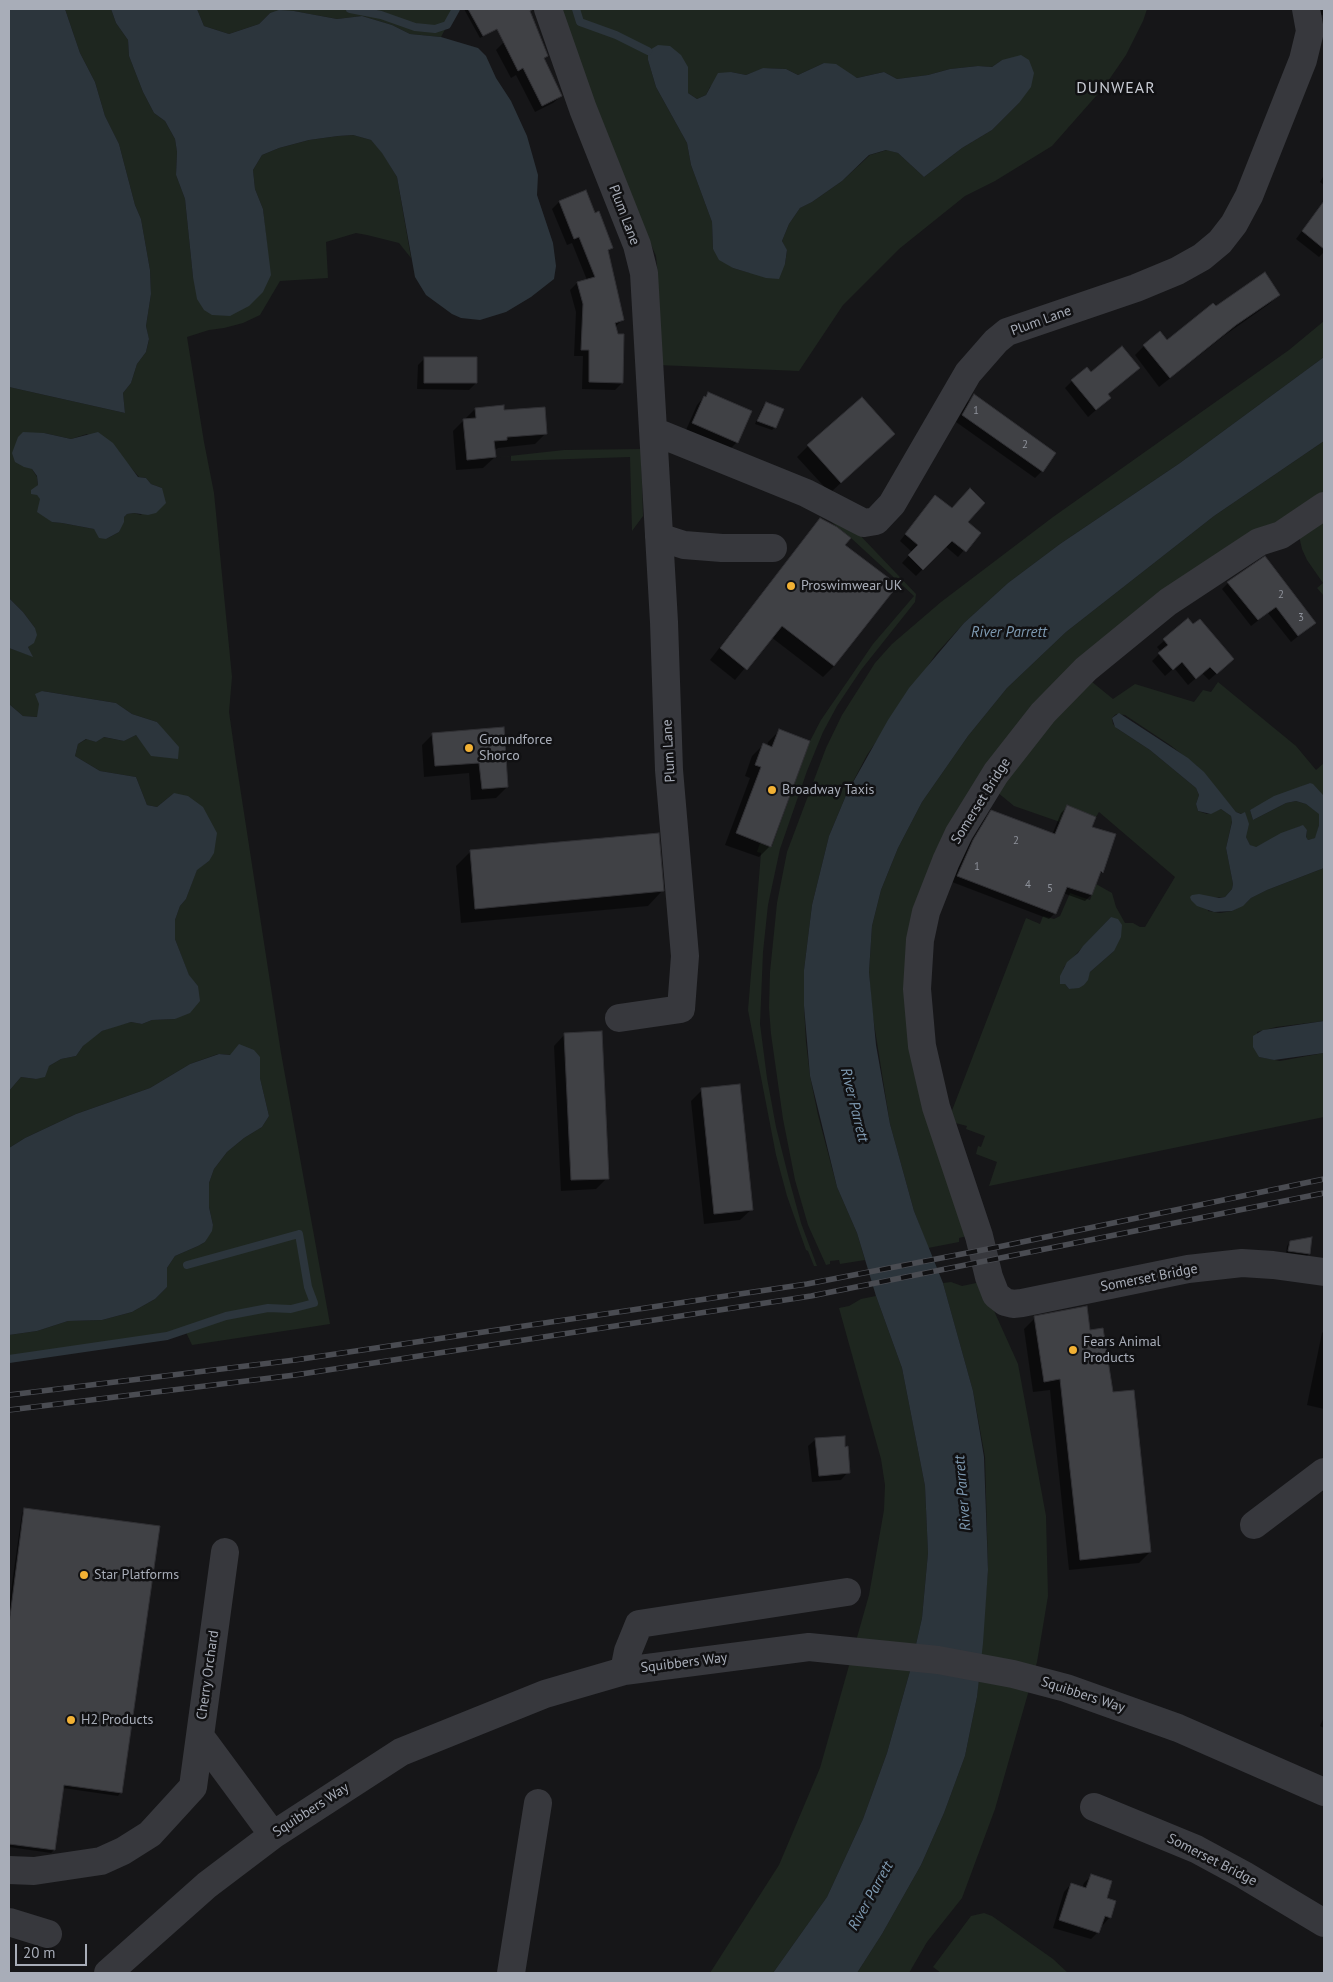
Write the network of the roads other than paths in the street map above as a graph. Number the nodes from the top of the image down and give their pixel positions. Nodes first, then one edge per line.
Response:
1 (548, 9) edge
2 (1306, 9) edge
3 (653, 431) junction
4 (1324, 506) edge
5 (659, 536) junction
6 (773, 548) dead end
7 (619, 1018) dead end
8 (1324, 1272) edge
9 (1324, 1472) edge
10 (1254, 1525) dead end
11 (225, 1552) dead end
12 (847, 1592) dead end
13 (624, 1671) junction
14 (200, 1736) junction
15 (1324, 1792) edge
16 (538, 1803) dead end
17 (1094, 1807) dead end
18 (273, 1835) junction
19 (9, 1870) edge
20 (9, 1922) edge
21 (1324, 1923) edge
22 (48, 1934) dead end
23 (108, 1973) edge
24 (511, 1973) edge

1 - 3 street, Plum Lane
2 - 3 street, Plum Lane
3 - 5 street, Plum Lane
4 - 8 street, Somerset Bridge
5 - 6 street
5 - 7 street, Plum Lane
9 - 10 street
11 - 14 street, Cherry Orchard
12 - 13 street
13 - 15 street, Squibbers Way
13 - 18 street, Squibbers Way
14 - 18 street, Cherry Orchard
14 - 19 street
16 - 24 street
17 - 21 street, Somerset Bridge
18 - 23 street, Squibbers Way
20 - 22 street

